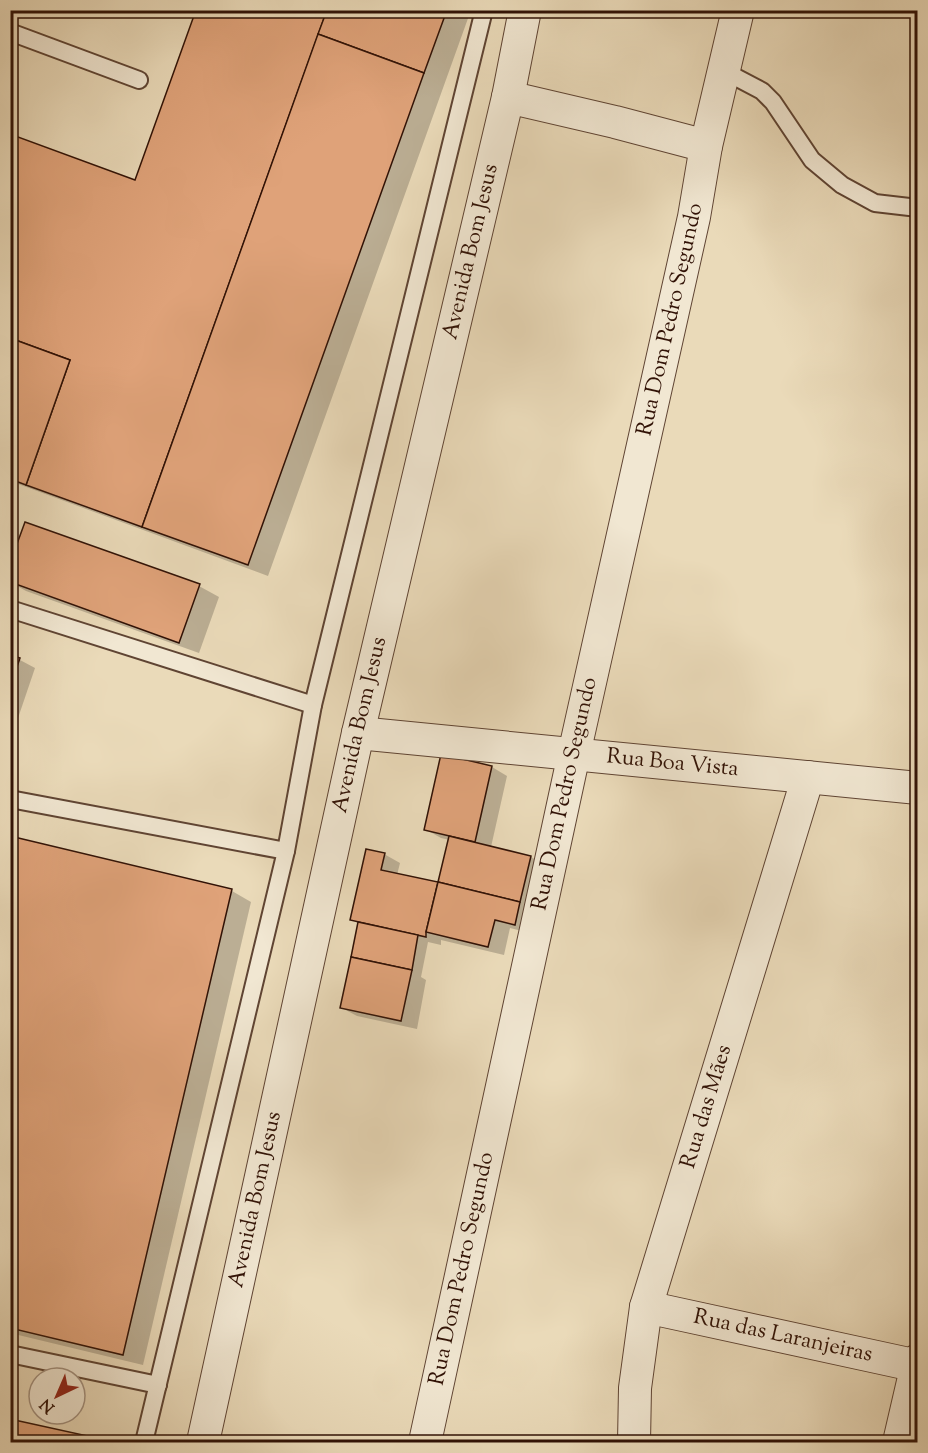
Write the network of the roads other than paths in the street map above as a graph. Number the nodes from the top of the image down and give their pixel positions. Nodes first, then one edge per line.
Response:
1 (484, 10) edge
2 (525, 10) edge
3 (738, 10) edge
4 (10, 32) edge
5 (724, 71) junction
6 (139, 80) dead end
7 (508, 98) junction
8 (706, 146) junction
9 (918, 208) edge
10 (10, 609) edge
11 (313, 705) junction
12 (358, 733) junction
13 (574, 754) junction
14 (808, 777) junction
15 (918, 788) edge
16 (10, 799) edge
17 (285, 851) junction
18 (646, 1307) junction
19 (10, 1354) edge
20 (917, 1364) edge
21 (158, 1384) junction
22 (144, 1443) edge
23 (204, 1443) edge
24 (425, 1443) edge
25 (634, 1443) edge
26 (899, 1443) edge

1 - 11 lane
2 - 7 street, Avenida Bom Jesus
3 - 5 street, Rua Dom Pedro Segundo
4 - 6 lane
5 - 8 street, Rua Dom Pedro Segundo
5 - 9 lane
7 - 8 street
7 - 12 street, Avenida Bom Jesus
8 - 13 street, Rua Dom Pedro Segundo
10 - 11 lane
11 - 17 lane
12 - 13 street, Rua Boa Vista
12 - 23 street, Avenida Bom Jesus
13 - 14 street, Rua Boa Vista
13 - 24 street, Rua Dom Pedro Segundo
14 - 15 street, Rua Boa Vista
14 - 18 street, Rua das Mães
16 - 17 lane
17 - 21 lane
18 - 20 street, Rua das Laranjeiras
18 - 25 street, Rua das Mães
19 - 21 lane
20 - 26 street
21 - 22 lane

